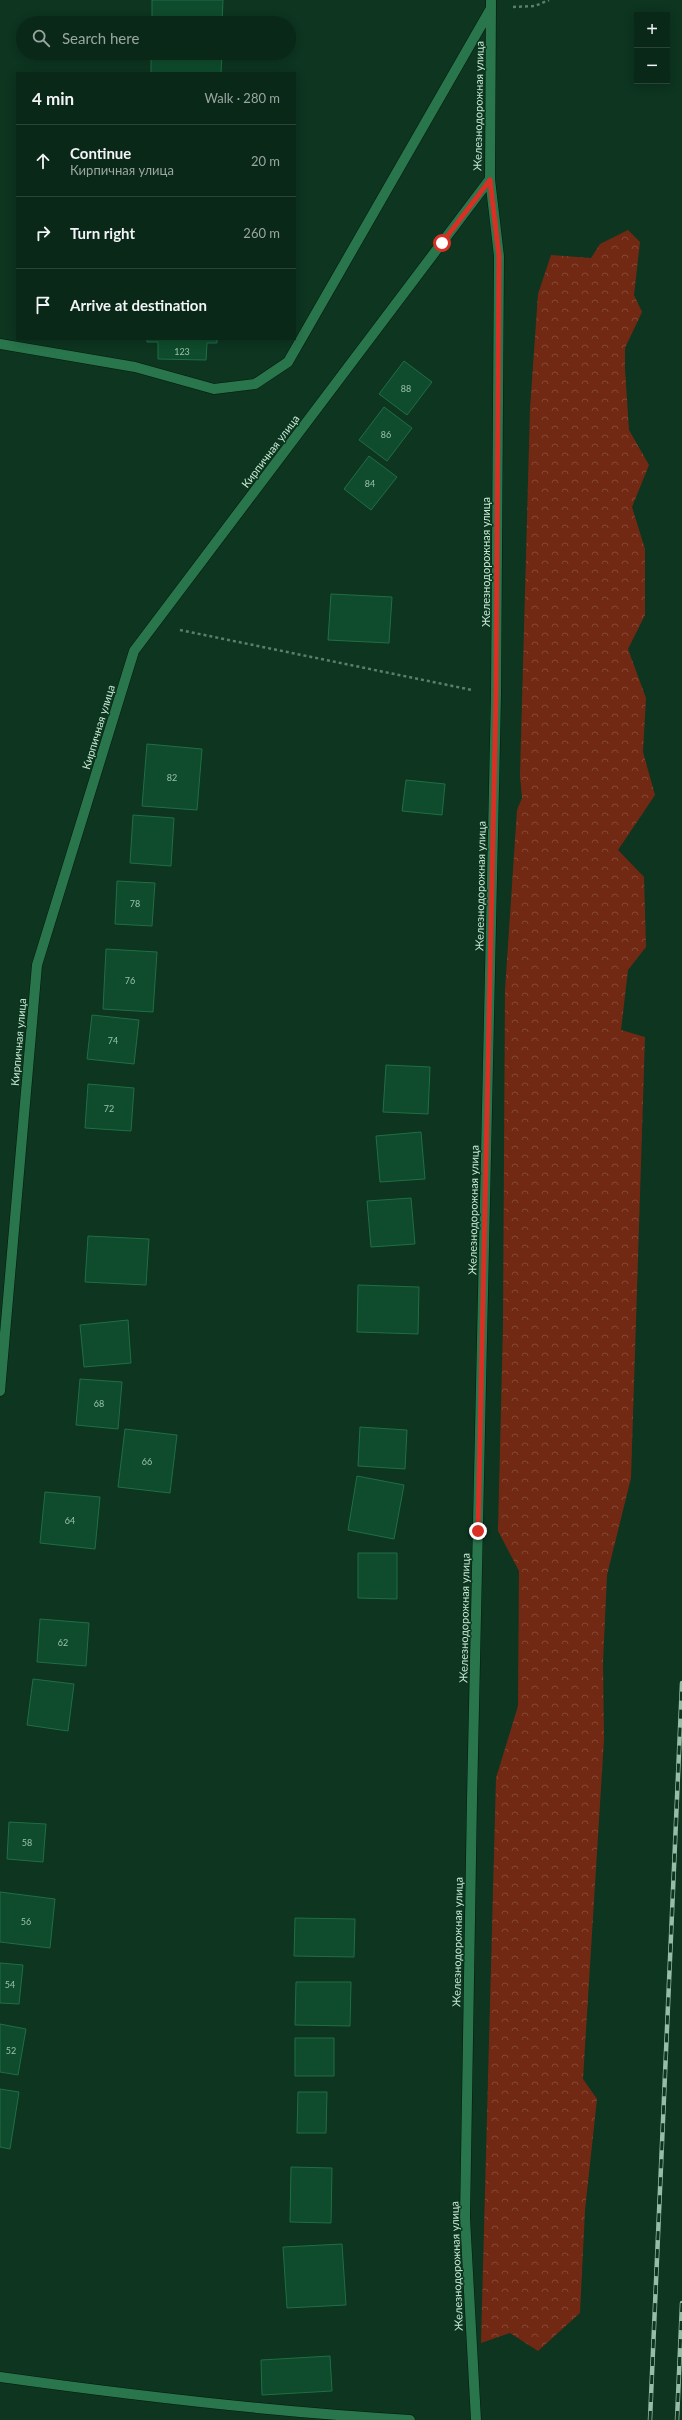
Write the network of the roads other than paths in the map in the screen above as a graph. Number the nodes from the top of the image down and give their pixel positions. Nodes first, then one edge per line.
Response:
1 (491, 4) edge
2 (490, 180) junction
3 (0, 344) edge
4 (0, 1391) edge
5 (0, 2377) edge
6 (410, 2420) edge
7 (476, 2420) edge

1 - 2 street, Железнодорожная улица
1 - 3 street
2 - 4 street, Кирпичная улица
2 - 7 street, Железнодорожная улица
5 - 6 street

